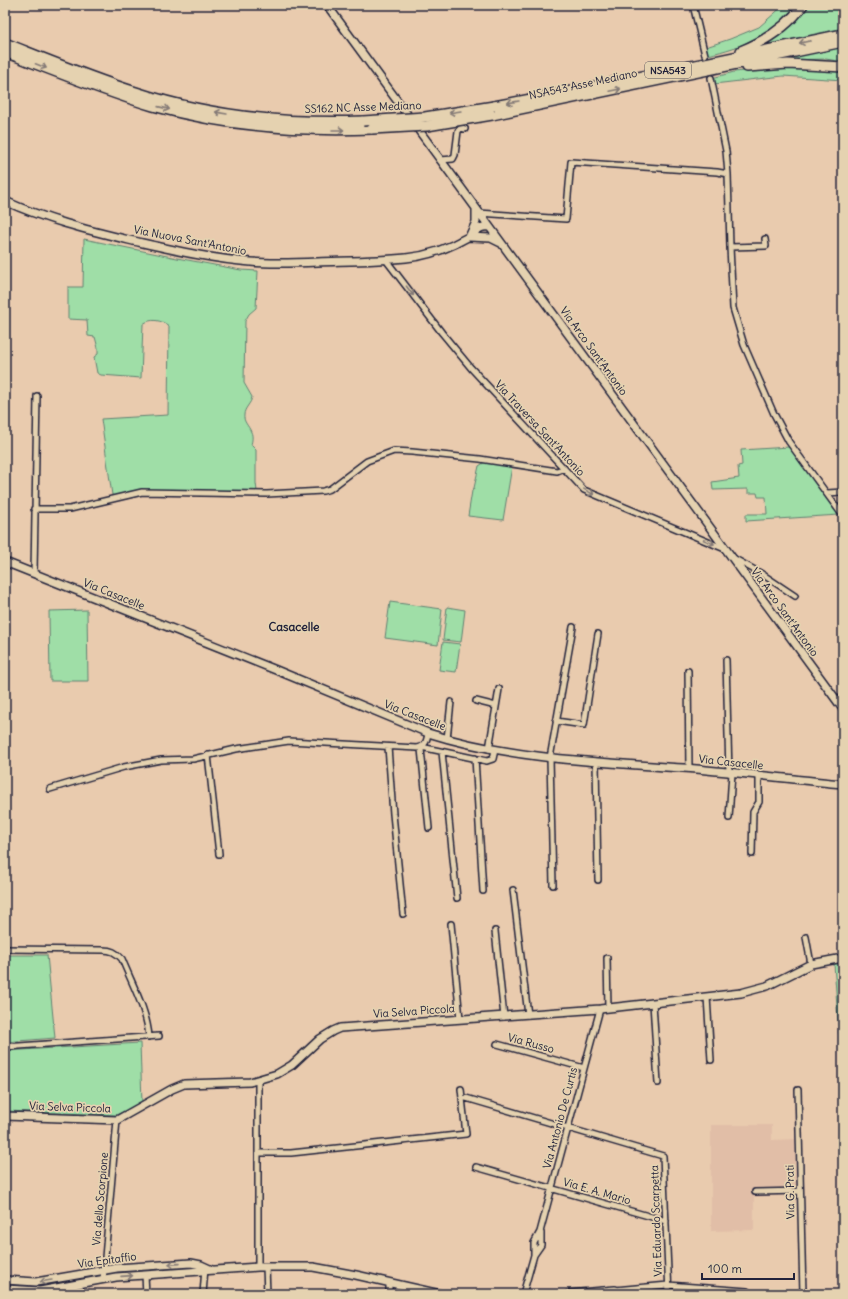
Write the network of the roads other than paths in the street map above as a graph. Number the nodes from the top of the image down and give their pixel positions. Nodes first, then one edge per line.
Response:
1 (327, 5) edge
2 (693, 5) edge
3 (800, 9) edge
4 (843, 34) edge
5 (843, 42) edge
6 (5, 43) edge
7 (5, 52) edge
8 (705, 55) dead end
9 (719, 59) junction
10 (726, 67) junction
11 (843, 67) edge
12 (711, 78) dead end
13 (494, 106) joint
14 (492, 115) joint
15 (465, 129) dead end
16 (440, 160) junction
17 (728, 174) junction
18 (5, 201) edge
19 (477, 211) junction
20 (489, 227) junction
21 (468, 237) junction
22 (766, 238) dead end
23 (501, 242) junction
24 (730, 247) junction
25 (386, 260) junction
26 (38, 396) dead end
27 (564, 468) junction
28 (827, 492) junction
29 (843, 492) edge
30 (34, 509) junction
31 (843, 516) edge
32 (725, 549) junction
33 (730, 556) junction
34 (5, 562) edge
35 (34, 574) junction
36 (795, 596) dead end
37 (573, 627) dead end
38 (598, 634) dead end
39 (726, 660) dead end
40 (688, 671) dead end
41 (499, 689) dead end
42 (476, 701) dead end
43 (451, 702) dead end
44 (496, 706) junction
45 (843, 709) edge
46 (556, 721) junction
47 (428, 733) junction
48 (446, 739) junction
49 (388, 747) junction
50 (421, 748) junction
51 (492, 749) junction
52 (442, 752) junction
53 (208, 755) junction
54 (475, 758) junction
55 (550, 758) junction
56 (596, 762) junction
57 (689, 769) junction
58 (730, 773) junction
59 (759, 776) junction
60 (843, 784) edge
61 (50, 789) dead end
62 (729, 818) dead end
63 (429, 828) dead end
64 (219, 854) dead end
65 (752, 854) dead end
66 (598, 880) dead end
67 (553, 885) dead end
68 (513, 890) dead end
69 (483, 891) dead end
70 (456, 898) dead end
71 (403, 914) dead end
72 (451, 924) dead end
73 (495, 931) dead end
74 (806, 937) dead end
75 (5, 949) edge
76 (607, 958) dead end
77 (843, 958) edge
78 (811, 964) junction
79 (706, 997) junction
80 (654, 1003) junction
81 (608, 1008) junction
82 (600, 1009) junction
83 (528, 1015) junction
84 (504, 1017) junction
85 (460, 1019) junction
86 (159, 1036) dead end
87 (149, 1037) junction
88 (497, 1044) dead end
89 (5, 1047) edge
90 (711, 1060) dead end
91 (584, 1068) junction
92 (258, 1081) junction
93 (658, 1083) dead end
94 (461, 1089) dead end
95 (798, 1090) dead end
96 (466, 1098) dead end
97 (5, 1116) edge
98 (117, 1120) junction
99 (568, 1128) junction
100 (258, 1154) junction
101 (476, 1167) dead end
102 (552, 1188) junction
103 (800, 1191) junction
104 (755, 1192) dead end
105 (666, 1221) junction
106 (258, 1267) junction
107 (266, 1267) junction
108 (207, 1269) junction
109 (104, 1271) junction
110 (145, 1275) junction
111 (5, 1280) edge
112 (103, 1280) junction
113 (389, 1283) junction
114 (668, 1286) junction
115 (5, 1288) edge
116 (54, 1291) edge
117 (415, 1292) edge
118 (615, 1292) edge
119 (146, 1294) edge
120 (203, 1294) edge
121 (267, 1294) edge
122 (389, 1294) edge
123 (440, 1294) edge
124 (523, 1294) edge
125 (569, 1294) edge
126 (669, 1294) edge
127 (749, 1294) edge
128 (803, 1294) edge

1 - 16 street, Via Arco Sant'Antonio
2 - 8 street
3 - 9 highway, NSA543
4 -> 9 highway, NSA543 Asse Mediano / NSA543
5 - 10 highway, NSA543 Asse Mediano / NSA543
13 -> 6 highway, SS162 NC Asse Mediano, bridge
7 -> 14 highway, SS162 NC Asse Mediano, bridge
9 -> 13 highway, NSA543 Asse Mediano / NSA543
10 - 11 highway, NSA543
14 -> 10 highway, NSA543 Asse Mediano / NSA543
12 - 17 street
15 - 16 street
16 - 19 street, Via Arco Sant'Antonio
17 - 19 street
17 - 24 street
18 - 25 street, Via Nuova Sant'Antonio
19 - 20 street, Via Arco Sant'Antonio
19 - 21 street
20 - 21 street, Via Nuova Sant'Antonio
20 - 23 street, Via Arco Sant'Antonio
21 - 23 street
21 - 25 street, Via Nuova Sant'Antonio
22 - 24 street
23 - 32 street, Via Arco Sant'Antonio
24 - 28 street
25 -> 27 street, Via Traversa Sant'Antonio
26 - 30 street
27 - 30 street
27 -> 32 street, Via Traversa Sant'Antonio
28 - 29 street
28 - 31 street
30 - 35 street
32 - 33 street, Via Arco Sant'Antonio
33 - 36 street
33 - 45 street, Via Arco Sant'Antonio
34 - 35 street, Via Casacelle
35 - 47 street, Via Casacelle
37 - 46 street
38 - 46 street
39 - 58 street
40 - 57 street
41 - 44 street
42 - 44 street
43 - 48 street
44 - 51 street
46 - 55 street
47 - 48 street, Via Casacelle
47 - 50 street
48 - 51 street, Via Casacelle
49 - 50 street
49 - 53 street
49 - 71 street
50 - 52 street
50 - 63 street
51 - 54 street
51 - 55 street, Via Casacelle
52 - 54 street
52 - 70 street
53 - 61 street
53 - 64 street
54 - 69 street
55 - 56 street, Via Casacelle
55 - 67 street
56 - 57 street, Via Casacelle
56 - 66 street
57 - 58 street, Via Casacelle
58 - 59 street, Via Casacelle
58 - 62 street
59 - 60 street, Via Casacelle
59 - 65 street
68 - 83 street
72 - 85 street
73 - 84 street
74 - 78 street
75 - 87 street
76 - 81 street
77 - 78 street, Via Selva Piccola
78 - 79 street, Via Selva Piccola
79 - 80 street, Via Selva Piccola
79 - 90 street
80 - 81 street, Via Selva Piccola
80 - 93 street
81 - 82 street, Via Selva Piccola
82 - 83 street, Via Selva Piccola
82 - 91 street, Via Antonio De Curtis
83 - 84 street, Via Selva Piccola
84 - 85 street, Via Selva Piccola
85 - 92 street, Via Selva Piccola
86 - 87 street
87 - 89 street
88 - 91 street, Via Russo
91 - 99 street, Via Antonio De Curtis
92 - 98 street, Via Selva Piccola
92 - 100 street
94 - 100 street
95 - 103 street, Via G. Prati
96 - 99 street
97 - 98 street, Via Selva Piccola
98 - 109 street, Via dello Scorpione
99 - 102 street, Via Antonio De Curtis
99 - 105 street, Via Eduardo Scarpetta
100 - 106 street
101 - 102 street, Via E. A. Mario
102 - 105 street, Via E. A. Mario
102 - 124 street, Via Antonio De Curtis
103 - 104 street
103 - 128 street, Via G. Prati
105 - 114 street, Via Eduardo Scarpetta
106 - 107 street, Via Epitaffio
106 - 108 street, Via Epitaffio
107 - 113 street, Via Epitaffio
107 - 121 street
108 -> 109 street, Via Epitaffio
108 - 110 street, Via Epitaffio
108 - 120 street
109 -> 111 street, Via Epitaffio
109 - 112 street, Via dello Scorpione
112 -> 110 street, Via Epitaffio
110 - 119 street
112 - 116 street, Via Epitaffio
113 - 117 street, Via Epitaffio
113 - 122 street
114 - 118 street
114 - 126 street, Via Eduardo Scarpetta
114 - 127 street
115 - 116 street, Via Epitaffio
117 - 123 street, Via Epitaffio
118 - 125 street

